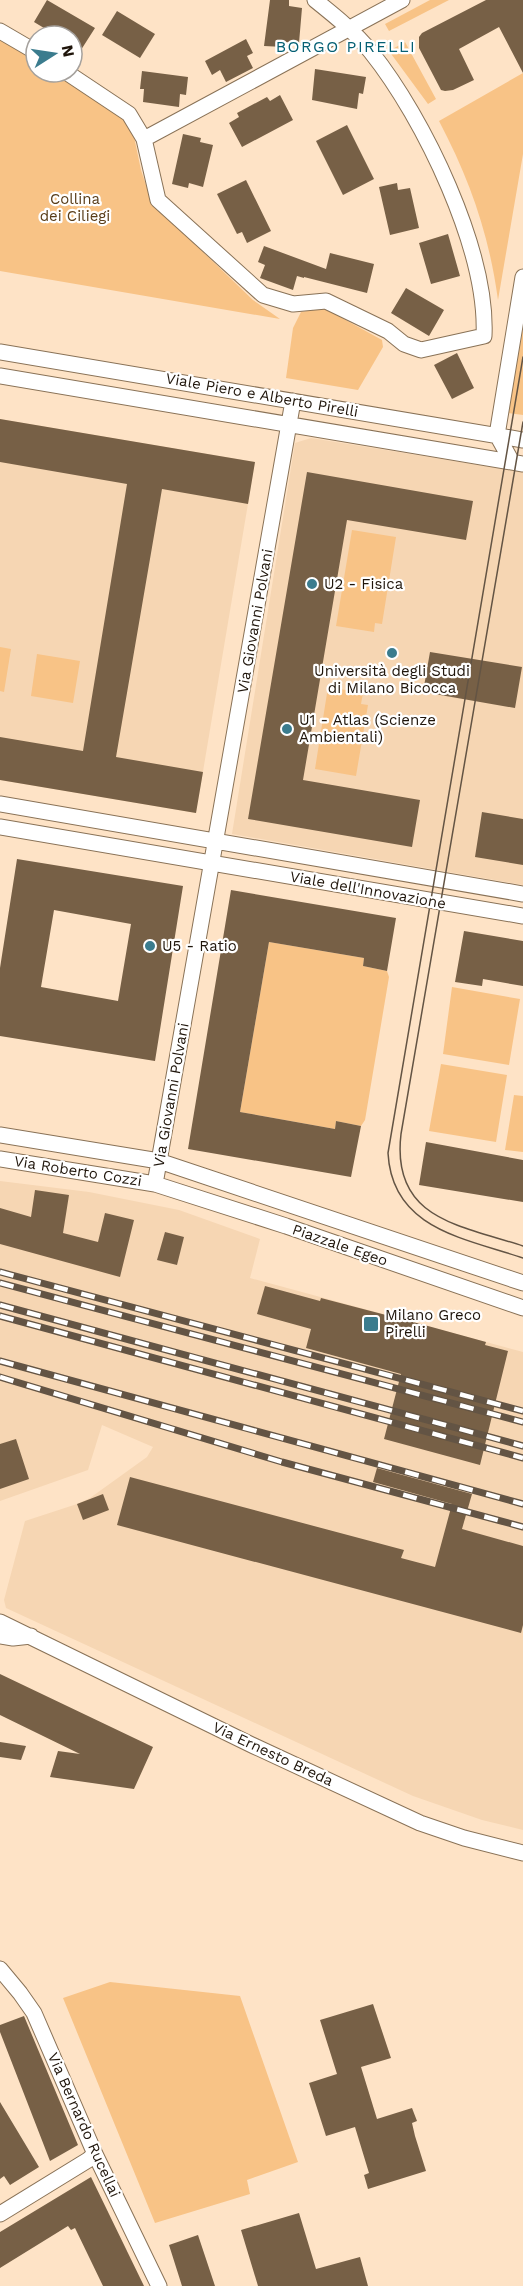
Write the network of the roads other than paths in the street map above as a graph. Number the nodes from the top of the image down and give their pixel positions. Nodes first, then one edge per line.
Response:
1 (315, 0) edge
2 (402, 0) edge
3 (350, 28) junction
4 (0, 31) edge
5 (24, 45) edge
6 (84, 84) edge
7 (144, 139) junction
8 (523, 277) edge
9 (0, 352) edge
10 (0, 376) edge
11 (293, 401) junction
12 (289, 426) junction
13 (497, 435) junction
14 (523, 440) edge
15 (523, 450) edge
16 (518, 463) edge
17 (0, 804) edge
18 (0, 827) edge
19 (216, 841) junction
20 (212, 863) junction
21 (523, 894) edge
22 (523, 916) edge
23 (0, 1135) edge
24 (0, 1159) edge
25 (159, 1161) junction
26 (155, 1184) junction
27 (523, 1283) edge
28 (523, 1308) edge
29 (0, 1622) edge
30 (0, 1636) edge
31 (31, 1636) junction
32 (523, 1853) edge
33 (0, 1969) edge
34 (95, 2154) junction
35 (0, 2214) edge
36 (159, 2286) edge

1 - 3 street
2 - 3 street
3 - 7 street
3 - 7 street
4 - 5 street
6 - 7 street
8 - 13 street
9 - 11 street, Viale Piero e Alberto Pirelli
10 - 12 street, Viale Piero e Alberto Pirelli
11 - 12 street, Via Giovanni Polvani
11 - 13 street, Viale Piero e Alberto Pirelli
12 - 16 street, Viale Piero e Alberto Pirelli
12 - 19 street, Via Giovanni Polvani
13 - 14 street, Viale Piero e Alberto Pirelli
13 - 16 street
15 - 16 street
17 - 19 street, Viale dell'Innovazione
18 - 20 street, Viale dell'Innovazione
19 - 20 street
19 - 21 street, Viale dell'Innovazione
20 - 22 street, Viale dell'Innovazione
20 - 25 street, Via Giovanni Polvani
23 - 25 street, Via Roberto Cozzi
24 - 26 street, Via Roberto Cozzi
25 - 26 street, Via Giovanni Polvani
25 - 27 street, Piazzale Egeo
26 - 28 street, Piazzale Egeo
29 - 31 street, Via Ernesto Breda
30 - 31 street, Via Ernesto Breda
31 - 32 street, Via Ernesto Breda
33 - 34 street, Via Bernardo Rucellai
34 - 35 street
34 - 36 street, Via Bernardo Rucellai

